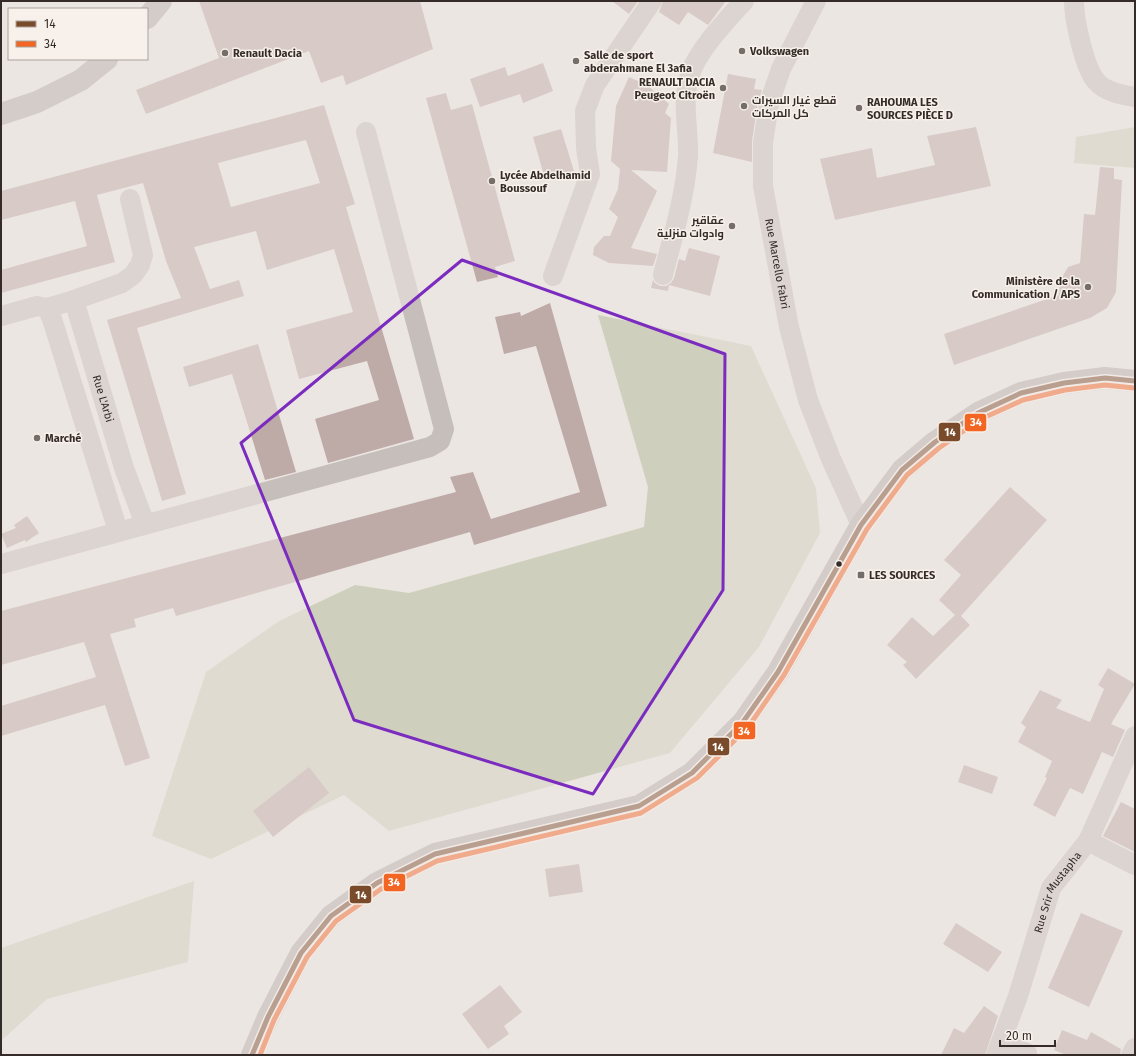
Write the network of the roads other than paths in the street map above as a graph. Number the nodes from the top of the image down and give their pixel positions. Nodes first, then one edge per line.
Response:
1 (161, 1) edge
2 (652, 1) edge
3 (744, 1) edge
4 (816, 1) edge
5 (1074, 1) edge
6 (148, 17) edge
7 (106, 60) edge
8 (1135, 97) edge
9 (1, 114) edge
10 (366, 132) dead end
11 (130, 199) dead end
12 (663, 275) dead end
13 (553, 276) dead end
14 (74, 300) junction
15 (47, 308) junction
16 (1, 316) edge
17 (1135, 381) edge
18 (145, 524) junction
19 (861, 525) junction
20 (118, 531) junction
21 (1, 564) edge
22 (1135, 736) edge
23 (1088, 841) junction
24 (1135, 865) edge
25 (1135, 1048) edge
26 (998, 1049) edge
27 (1027, 1053) dead end
28 (252, 1055) edge
29 (1132, 1055) edge

1 - 6 main road
2 - 13 street
3 - 12 street
4 - 19 street, Rue Marcello Fabri
5 - 8 street
7 - 9 main road
10 - 18 street
11 - 14 street
14 - 15 street
14 - 18 street, Rue L'Arbi
15 - 16 street
15 - 20 street
17 - 19 main road
18 - 20 street
19 - 28 main road
20 - 21 street
22 - 23 street, Rue Srir Mustapha
23 - 24 street
23 - 26 street, Rue Srir Mustapha
25 - 29 street
26 - 27 street

